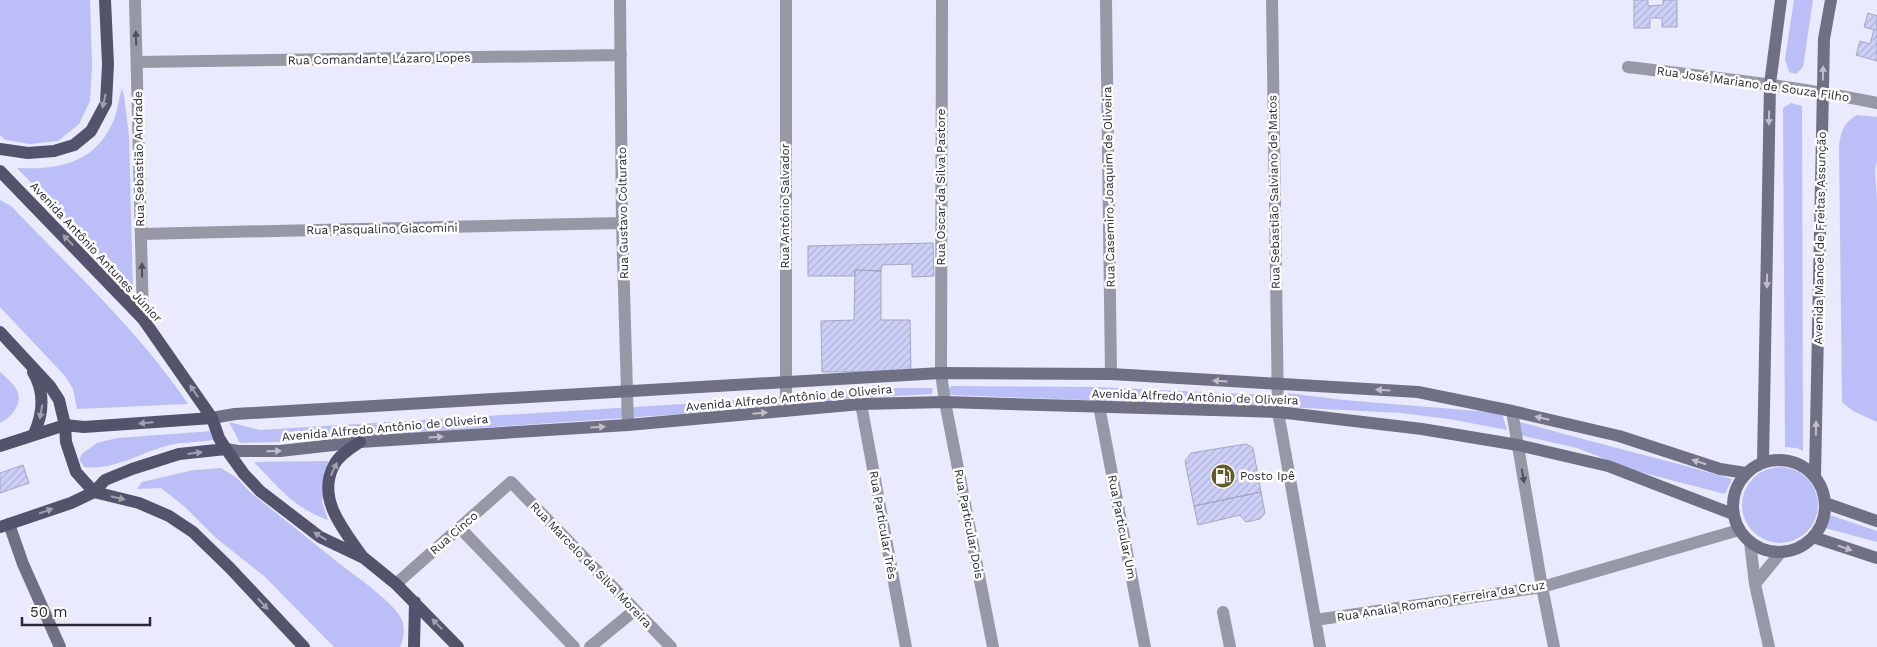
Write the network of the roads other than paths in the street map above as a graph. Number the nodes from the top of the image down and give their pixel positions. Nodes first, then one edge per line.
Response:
1 (105, 0) edge
2 (135, 0) edge
3 (620, 0) edge
4 (786, 0) edge
5 (942, 0) edge
6 (1106, 0) edge
7 (1272, 0) edge
8 (1781, 0) edge
9 (1831, 0) edge
10 (621, 56) junction
11 (137, 62) junction
12 (1628, 67) dead end
13 (1770, 84) junction
14 (1823, 92) junction
15 (1877, 102) edge
16 (0, 149) edge
17 (0, 171) edge
18 (622, 223) junction
19 (141, 234) junction
20 (144, 319) junction
21 (0, 332) edge
22 (24, 357) junction
23 (941, 373) junction
24 (1111, 374) junction
25 (785, 382) junction
26 (1276, 384) junction
27 (627, 393) junction
28 (945, 402) junction
29 (861, 404) junction
30 (1100, 406) junction
31 (786, 411) junction
32 (1512, 411) junction
33 (1278, 412) junction
34 (212, 418) junction
35 (65, 425) junction
36 (628, 425) junction
37 (34, 434) junction
38 (360, 442) junction
39 (1518, 445) junction
40 (0, 446) edge
41 (226, 449) junction
42 (1763, 462) junction
43 (1746, 473) junction
44 (1815, 476) junction
45 (511, 482) joint
46 (94, 492) junction
47 (1825, 503) junction
48 (1733, 514) junction
49 (1877, 521) edge
50 (4, 525) edge
51 (460, 528) junction
52 (1739, 530) junction
53 (1813, 537) junction
54 (1750, 542) junction
55 (1781, 552) junction
56 (364, 558) junction
57 (1877, 558) edge
58 (396, 584) junction
59 (1755, 584) junction
60 (1542, 587) junction
61 (415, 602) junction
62 (635, 610) junction
63 (1223, 612) dead end
64 (1315, 620) junction
65 (60, 647) edge
66 (304, 647) edge
67 (414, 647) edge
68 (458, 647) edge
69 (574, 647) edge
70 (590, 647) edge
71 (671, 647) edge
72 (906, 647) edge
73 (993, 647) edge
74 (1145, 647) edge
75 (1230, 647) edge
76 (1320, 647) edge
77 (1554, 647) edge
78 (1769, 647) edge

1 -> 16 main road
11 -> 2 street, Rua Sebastião Andrade
3 - 10 street, Rua Gustavo Colturato
4 - 25 street, Rua Antônio Salvador
5 - 23 street, Rua Oscar da Silva Pastore
6 - 24 street, Rua Casemiro Joaquim de Oliveira
7 - 26 street, Rua Sebastião Salviano de Matos
8 - 13 main road
14 -> 9 main road, Avenida Manoel de Freitas Assunção
10 - 11 street, Rua Comandante Lázaro Lopes
10 - 18 street, Rua Gustavo Colturato
11 - 19 street, Rua Sebastião Andrade
12 - 13 street, Rua José Mariano de Souza Filho
13 - 14 street, Rua José Mariano de Souza Filho
13 -> 42 main road
14 - 15 street, Rua José Mariano de Souza Filho
44 -> 14 main road, Avenida Manoel de Freitas Assunção
20 -> 17 main road, Avenida Antônio Antunes Júnior
18 - 19 street, Rua Pasqualino Giacomini
18 - 27 street, Rua Gustavo Colturato
20 -> 19 street, Rua Sebastião Andrade
34 -> 20 main road, Avenida Antônio Antunes Júnior
21 - 22 main road
22 - 35 main road
22 -> 37 main road
23 - 24 main road, Avenida Alfredo Antônio de Oliveira
23 - 25 main road, Avenida Alfredo Antônio de Oliveira
23 - 28 street, Rua Oscar da Silva Pastore
26 -> 24 main road, Avenida Alfredo Antônio de Oliveira
25 - 27 main road, Avenida Alfredo Antônio de Oliveira
25 - 31 street, Rua Antônio Salvador
32 -> 26 main road, Avenida Alfredo Antônio de Oliveira
26 - 33 street, Rua Sebastião Salviano de Matos
27 - 34 main road, Avenida Alfredo Antônio de Oliveira
27 - 36 street, Rua Gustavo Colturato
28 - 29 main road, Avenida Alfredo Antônio de Oliveira
28 - 30 main road, Avenida Alfredo Antônio de Oliveira
28 - 73 street, Rua Particular Dois
29 - 31 main road, Avenida Alfredo Antônio de Oliveira
29 - 72 street, Rua Particular Três
30 - 33 main road, Avenida Alfredo Antônio de Oliveira
30 - 74 street, Rua Particular Um
36 -> 31 main road, Avenida Alfredo Antônio de Oliveira
32 - 39 street
43 -> 32 main road, Avenida Alfredo Antônio de Oliveira
33 - 39 main road, Avenida Alfredo Antônio de Oliveira
33 - 64 street, Rua Sebastião Salviano de Matos
34 -> 35 main road, Avenida Alfredo Antônio de Oliveira
34 - 41 main road, Avenida Antônio Antunes Júnior
35 - 37 main road, Avenida Alfredo Antônio de Oliveira
35 - 46 main road
38 -> 36 main road, Avenida Alfredo Antônio de Oliveira
37 - 40 main road, Avenida Alfredo Antônio de Oliveira
41 -> 38 main road, Avenida Alfredo Antônio de Oliveira
56 -> 38 main road
39 - 48 main road, Avenida Alfredo Antônio de Oliveira
39 -> 60 street
46 -> 41 main road, Avenida Alfredo Antônio de Oliveira
56 -> 41 main road, Avenida Antônio Antunes Júnior
42 - 43 main road
42 - 44 main road
43 - 48 main road
44 - 47 main road
45 - 51 street, Rua Cinco
45 - 62 street, Rua Marcelo da Silva Moreira
50 -> 46 main road, Avenida Alfredo Antônio de Oliveira
46 -> 66 main road
47 - 49 main road
47 - 53 main road
48 - 52 main road
50 - 65 main road
51 - 58 street, Rua Cinco
51 - 69 street
52 - 54 main road
52 - 60 street, Rua Analia Romano Ferreira da Cruz
53 - 55 main road
53 -> 57 main road
54 - 55 main road
54 - 59 street
55 - 59 street
56 - 58 main road, Avenida Antônio Antunes Júnior
58 - 61 main road, Avenida Antônio Antunes Júnior
59 - 78 street
60 - 64 street, Rua Analia Romano Ferreira da Cruz
60 - 77 street
61 - 67 main road
68 -> 61 main road, Avenida Antônio Antunes Júnior
62 - 70 street
62 - 71 street, Rua Marcelo da Silva Moreira
63 - 75 street
64 - 76 street, Rua Sebastião Salviano de Matos

